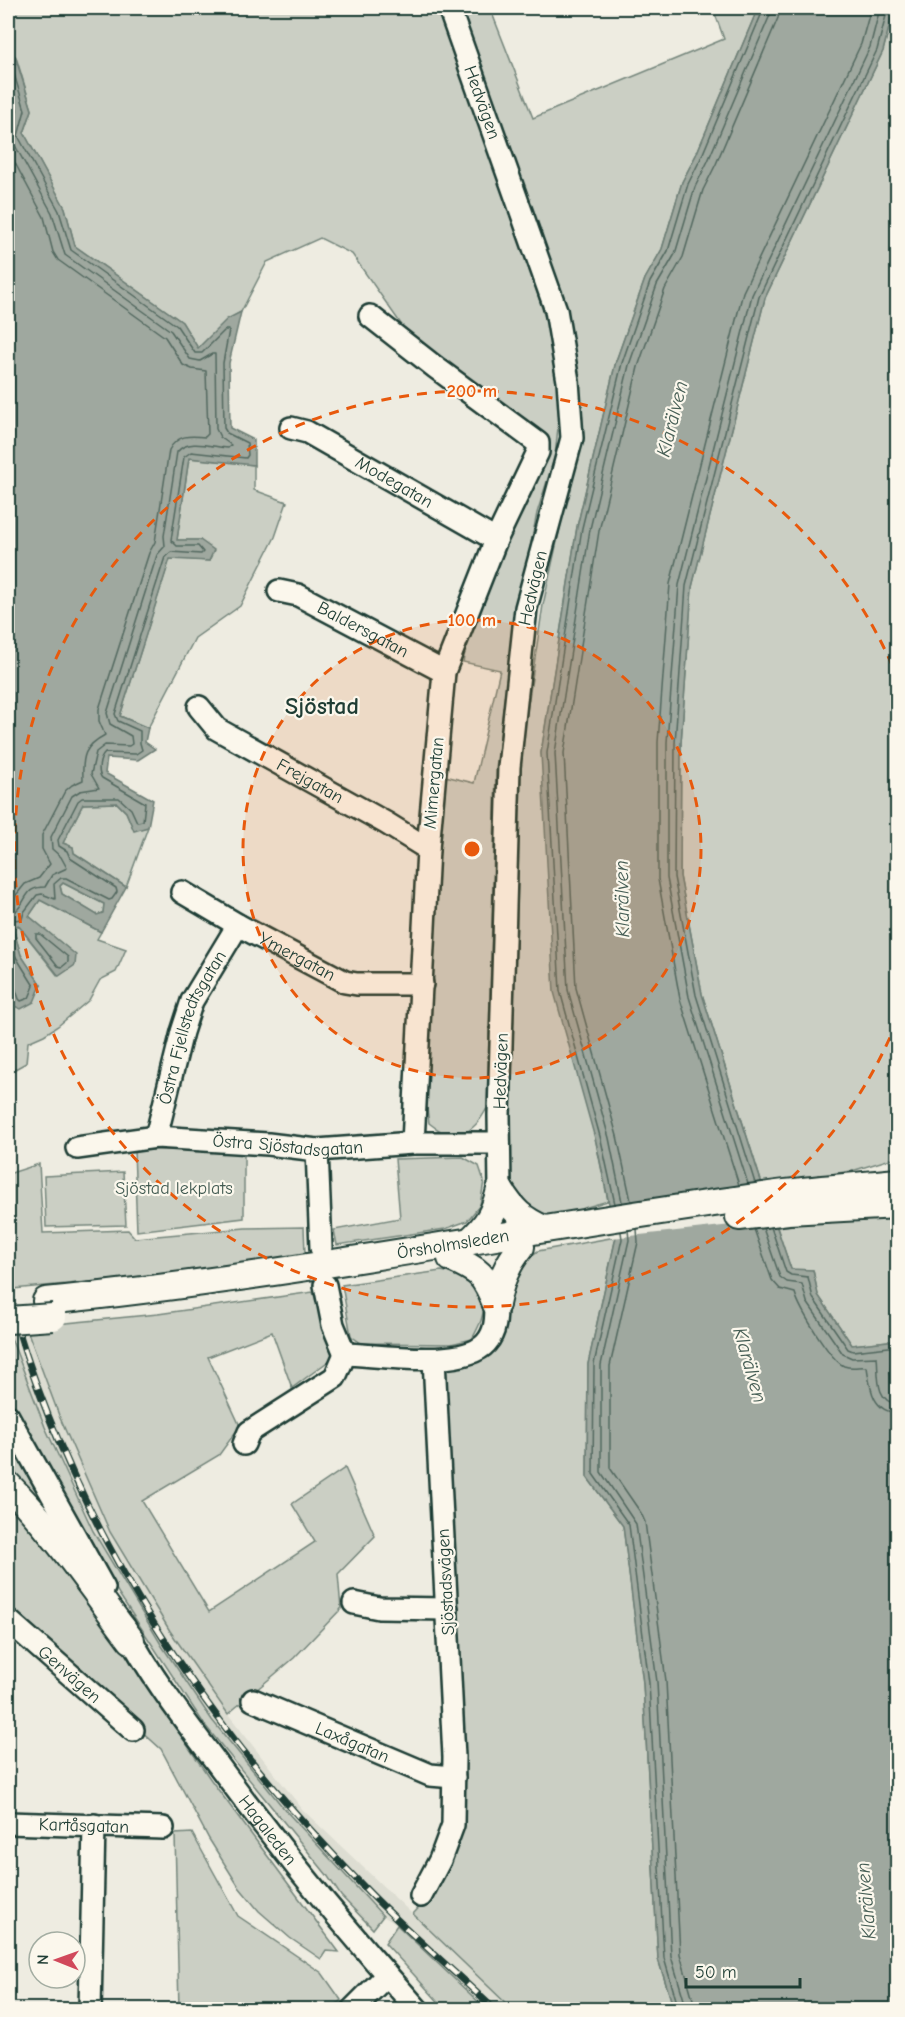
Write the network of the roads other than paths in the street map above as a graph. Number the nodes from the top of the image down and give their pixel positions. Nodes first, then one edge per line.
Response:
1 (449, 8) edge
2 (370, 316) dead end
3 (291, 428) dead end
4 (496, 540) junction
5 (279, 591) dead end
6 (444, 672) junction
7 (199, 707) dead end
8 (428, 849) junction
9 (182, 892) dead end
10 (238, 925) junction
11 (422, 984) junction
12 (156, 1137) junction
13 (412, 1143) junction
14 (499, 1143) junction
15 (77, 1148) dead end
16 (317, 1150) junction
17 (897, 1182) edge
18 (500, 1190) junction
19 (787, 1202) junction
20 (897, 1205) edge
21 (544, 1229) junction
22 (589, 1229) junction
23 (470, 1241) junction
24 (521, 1247) junction
25 (321, 1248) dead end
26 (451, 1258) junction
27 (325, 1285) dead end
28 (8, 1304) edge
29 (496, 1304) junction
30 (49, 1309) junction
31 (8, 1320) edge
32 (345, 1354) junction
33 (434, 1359) junction
34 (8, 1416) edge
35 (244, 1443) dead end
36 (8, 1485) edge
37 (354, 1603) dead end
38 (447, 1609) junction
39 (11, 1630) edge
40 (131, 1640) junction
41 (253, 1700) dead end
42 (133, 1730) dead end
43 (453, 1777) junction
44 (8, 1823) edge
45 (94, 1825) junction
46 (163, 1828) dead end
47 (421, 1896) dead end
48 (387, 1975) junction
49 (90, 2010) edge
50 (352, 2010) edge
51 (418, 2010) edge

1 - 14 street, Hedvägen
2 - 4 street, Mimergatan
3 - 4 street, Modegatan
4 - 6 street, Mimergatan
5 - 6 street, Baldersgatan
6 - 8 street, Mimergatan
7 - 8 street, Frejgatan
8 - 11 street, Mimergatan
9 - 10 street, Ymergatan
10 - 11 street, Ymergatan
10 - 12 street, Östra Fjellstedtsgatan
11 - 13 street, Mimergatan
12 - 15 street, Östra Sjöstadsgatan
12 - 16 street, Östra Sjöstadsgatan
13 - 14 street, Östra Sjöstadsgatan
13 - 16 street, Östra Sjöstadsgatan
14 - 18 street, Hedvägen
16 - 25 street
17 - 19 main road, Örsholmsleden
18 - 21 main road
18 - 23 main road
19 - 20 main road, Örsholmsleden
19 - 22 main road, Örsholmsleden
21 - 22 main road, Örsholmsleden
21 - 23 main road, Örsholmsleden
22 - 24 main road, Örsholmsleden
23 - 30 main road, Örsholmsleden
24 - 26 main road, Örsholmsleden
24 - 29 main road
26 - 29 main road
26 - 30 main road, Örsholmsleden
27 - 32 street
28 - 30 main road, Örsholmsleden
29 - 33 street
30 - 31 main road, Örsholmsleden, bridge
32 - 33 street
32 - 35 street
33 - 38 street, Sjöstadsvägen
34 - 40 street, Hagaleden
36 - 40 main road
37 - 38 street
38 - 43 street, Sjöstadsvägen
39 - 42 street, Genvägen
40 - 48 street, Hagaleden
41 - 43 street, Laxågatan
43 - 47 street, Sjöstadsvägen
44 - 45 street, Kartåsgatan
45 - 46 street, Kartåsgatan
45 - 49 street
48 - 50 street
48 - 51 street, Hagaleden

